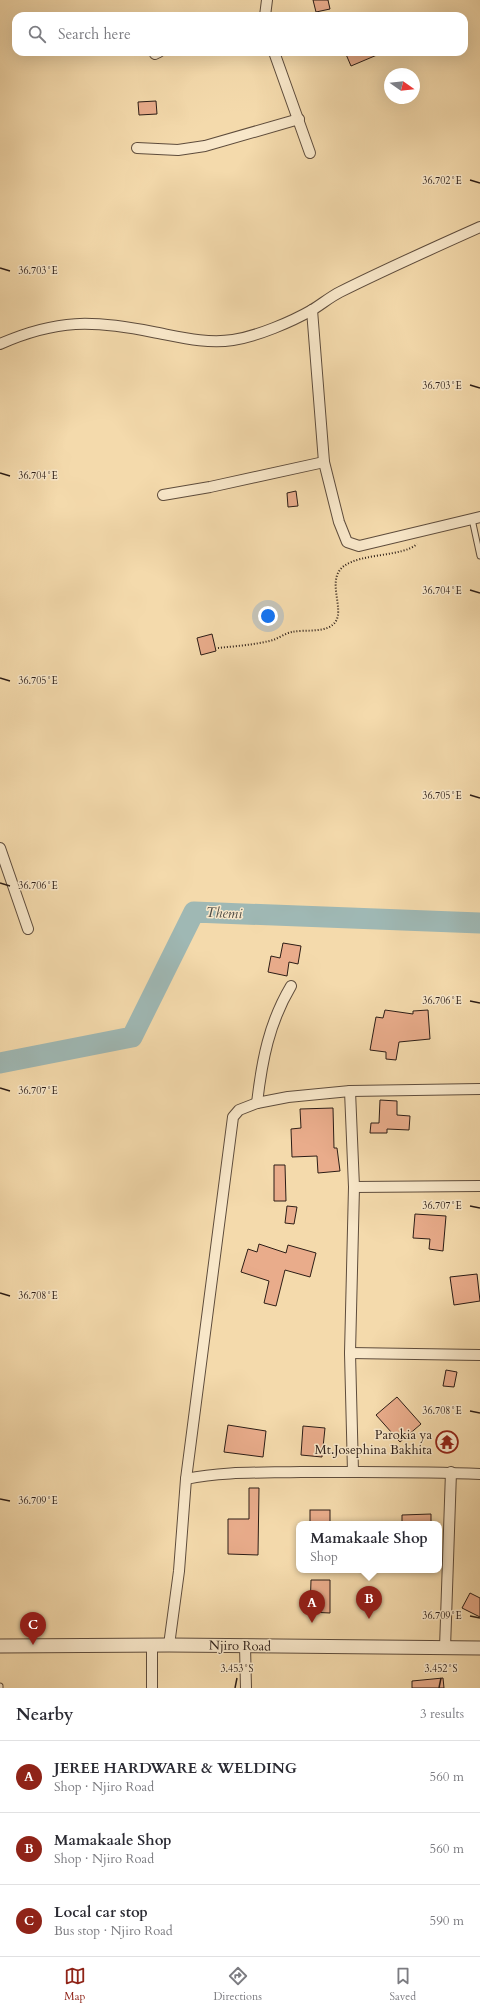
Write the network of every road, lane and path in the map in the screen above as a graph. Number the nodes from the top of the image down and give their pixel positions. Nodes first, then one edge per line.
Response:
1 (267, 0) edge
2 (266, 12) edge
3 (275, 56) edge
4 (299, 119) junction
5 (137, 148) dead end
6 (310, 154) dead end
7 (480, 227) edge
8 (312, 310) junction
9 (0, 344) edge
10 (324, 462) junction
11 (162, 495) dead end
12 (476, 518) edge
13 (422, 530) junction
14 (480, 556) edge
15 (218, 648) dead end
16 (0, 848) edge
17 (28, 929) dead end
18 (291, 986) dead end
19 (480, 1088) edge
20 (350, 1091) junction
21 (257, 1103) junction
22 (480, 1186) edge
23 (354, 1187) junction
24 (350, 1353) junction
25 (480, 1355) edge
26 (353, 1472) junction
27 (451, 1472) junction
28 (480, 1474) edge
29 (186, 1479) junction
30 (169, 1645) junction
31 (0, 1646) edge
32 (152, 1646) junction
33 (245, 1646) junction
34 (445, 1648) junction
35 (480, 1648) edge
36 (152, 1688) edge
37 (246, 1688) edge

1 - 2 street
3 - 4 street
4 - 5 street
4 - 6 street
7 - 8 street
8 - 9 street
8 - 10 street
10 - 11 street
10 - 13 street
12 - 13 street
12 - 14 lane
13 - 15 path
16 - 17 street
18 - 21 street
19 - 20 street
20 - 21 street
20 - 23 street
21 - 29 street
22 - 23 street
23 - 24 street
24 - 25 street
24 - 26 street
26 - 27 street
26 - 29 street
27 - 28 street
27 - 34 street
29 - 30 street
30 - 32 street, Njiro Road
30 - 33 street, Njiro Road
31 - 32 street, Njiro Road
32 - 36 street
33 - 34 street, Njiro Road
33 - 37 street
34 - 35 street, Njiro Road

